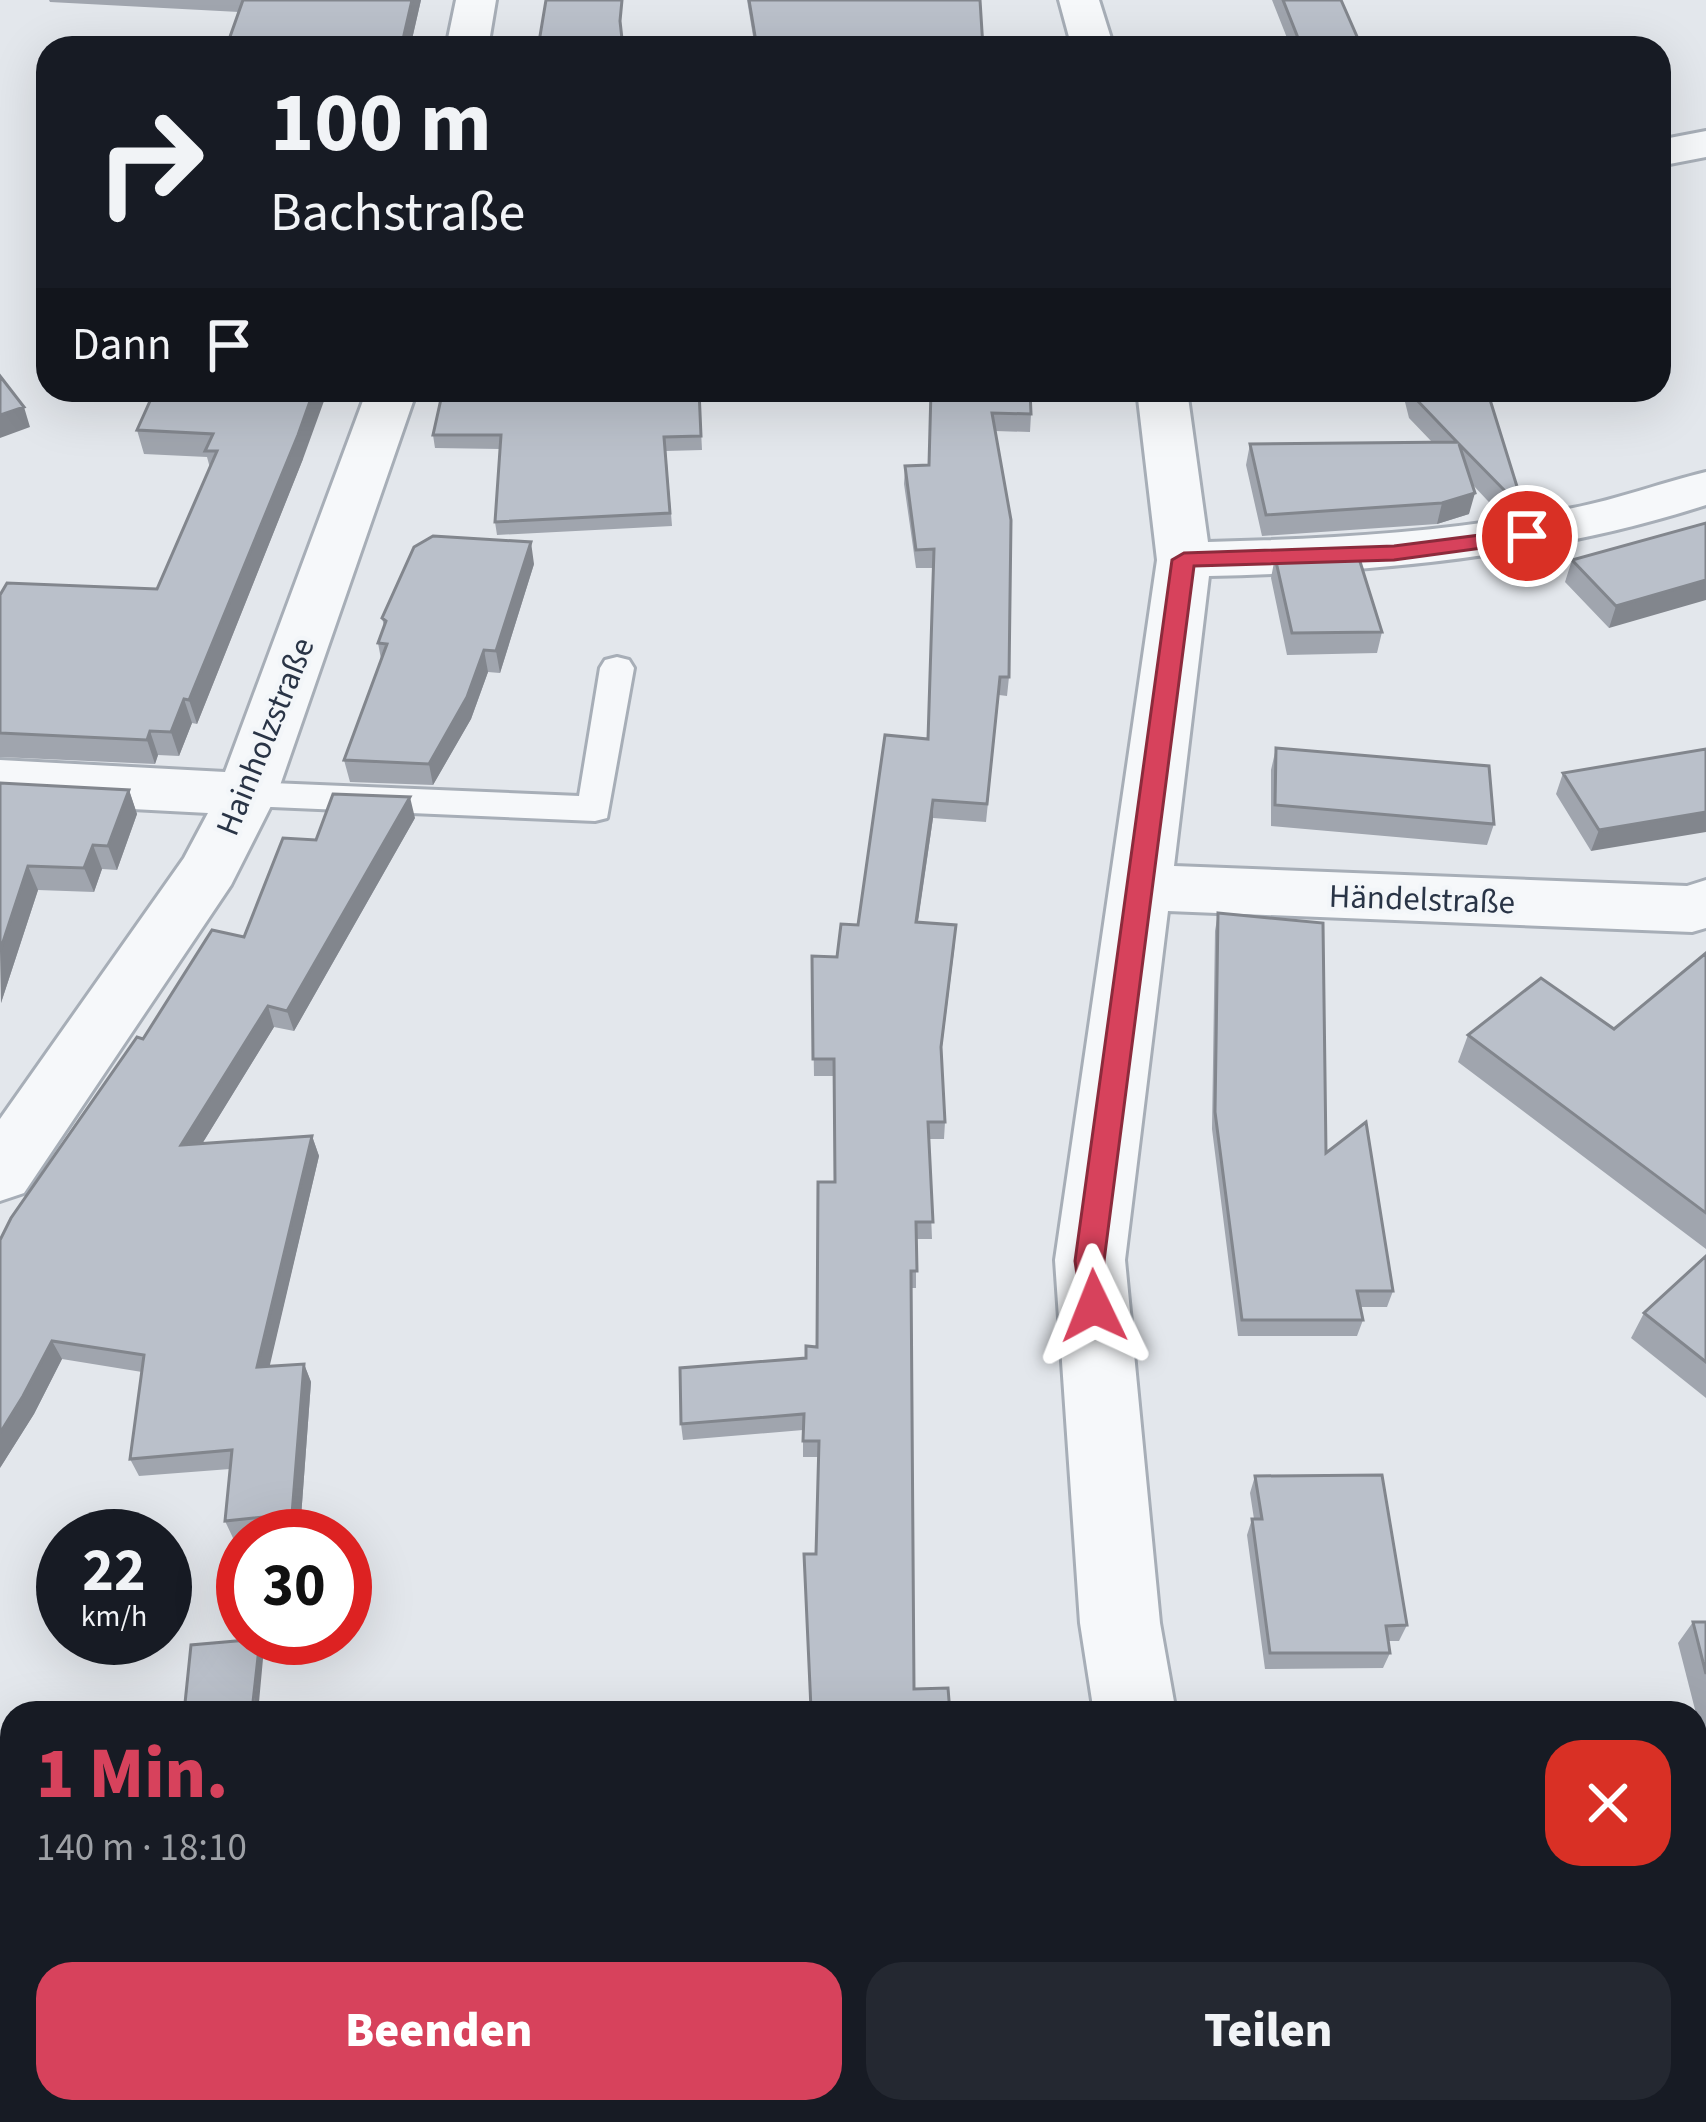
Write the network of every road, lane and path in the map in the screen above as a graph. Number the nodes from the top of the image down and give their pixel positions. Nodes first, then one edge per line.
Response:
1 (476, 0) edge
2 (1079, 0) edge
3 (469, 36) edge
4 (1090, 36) edge
5 (1706, 144) edge
6 (1671, 151) edge
7 (388, 402) edge
8 (1164, 402) edge
9 (1706, 488) edge
10 (1184, 560) junction
11 (617, 668) dead end
12 (0, 781) edge
13 (247, 794) junction
14 (1137, 887) junction
15 (1706, 903) edge
16 (0, 1173) edge
17 (1133, 1701) edge

1 - 3 street
2 - 4 street
5 - 6 street
7 - 13 street, Hainholzstraße
8 - 10 street
9 - 10 street
10 - 14 street
11 - 13 lane
12 - 13 street
13 - 16 street, Hainholzstraße
14 - 15 street, Händelstraße
14 - 17 street

